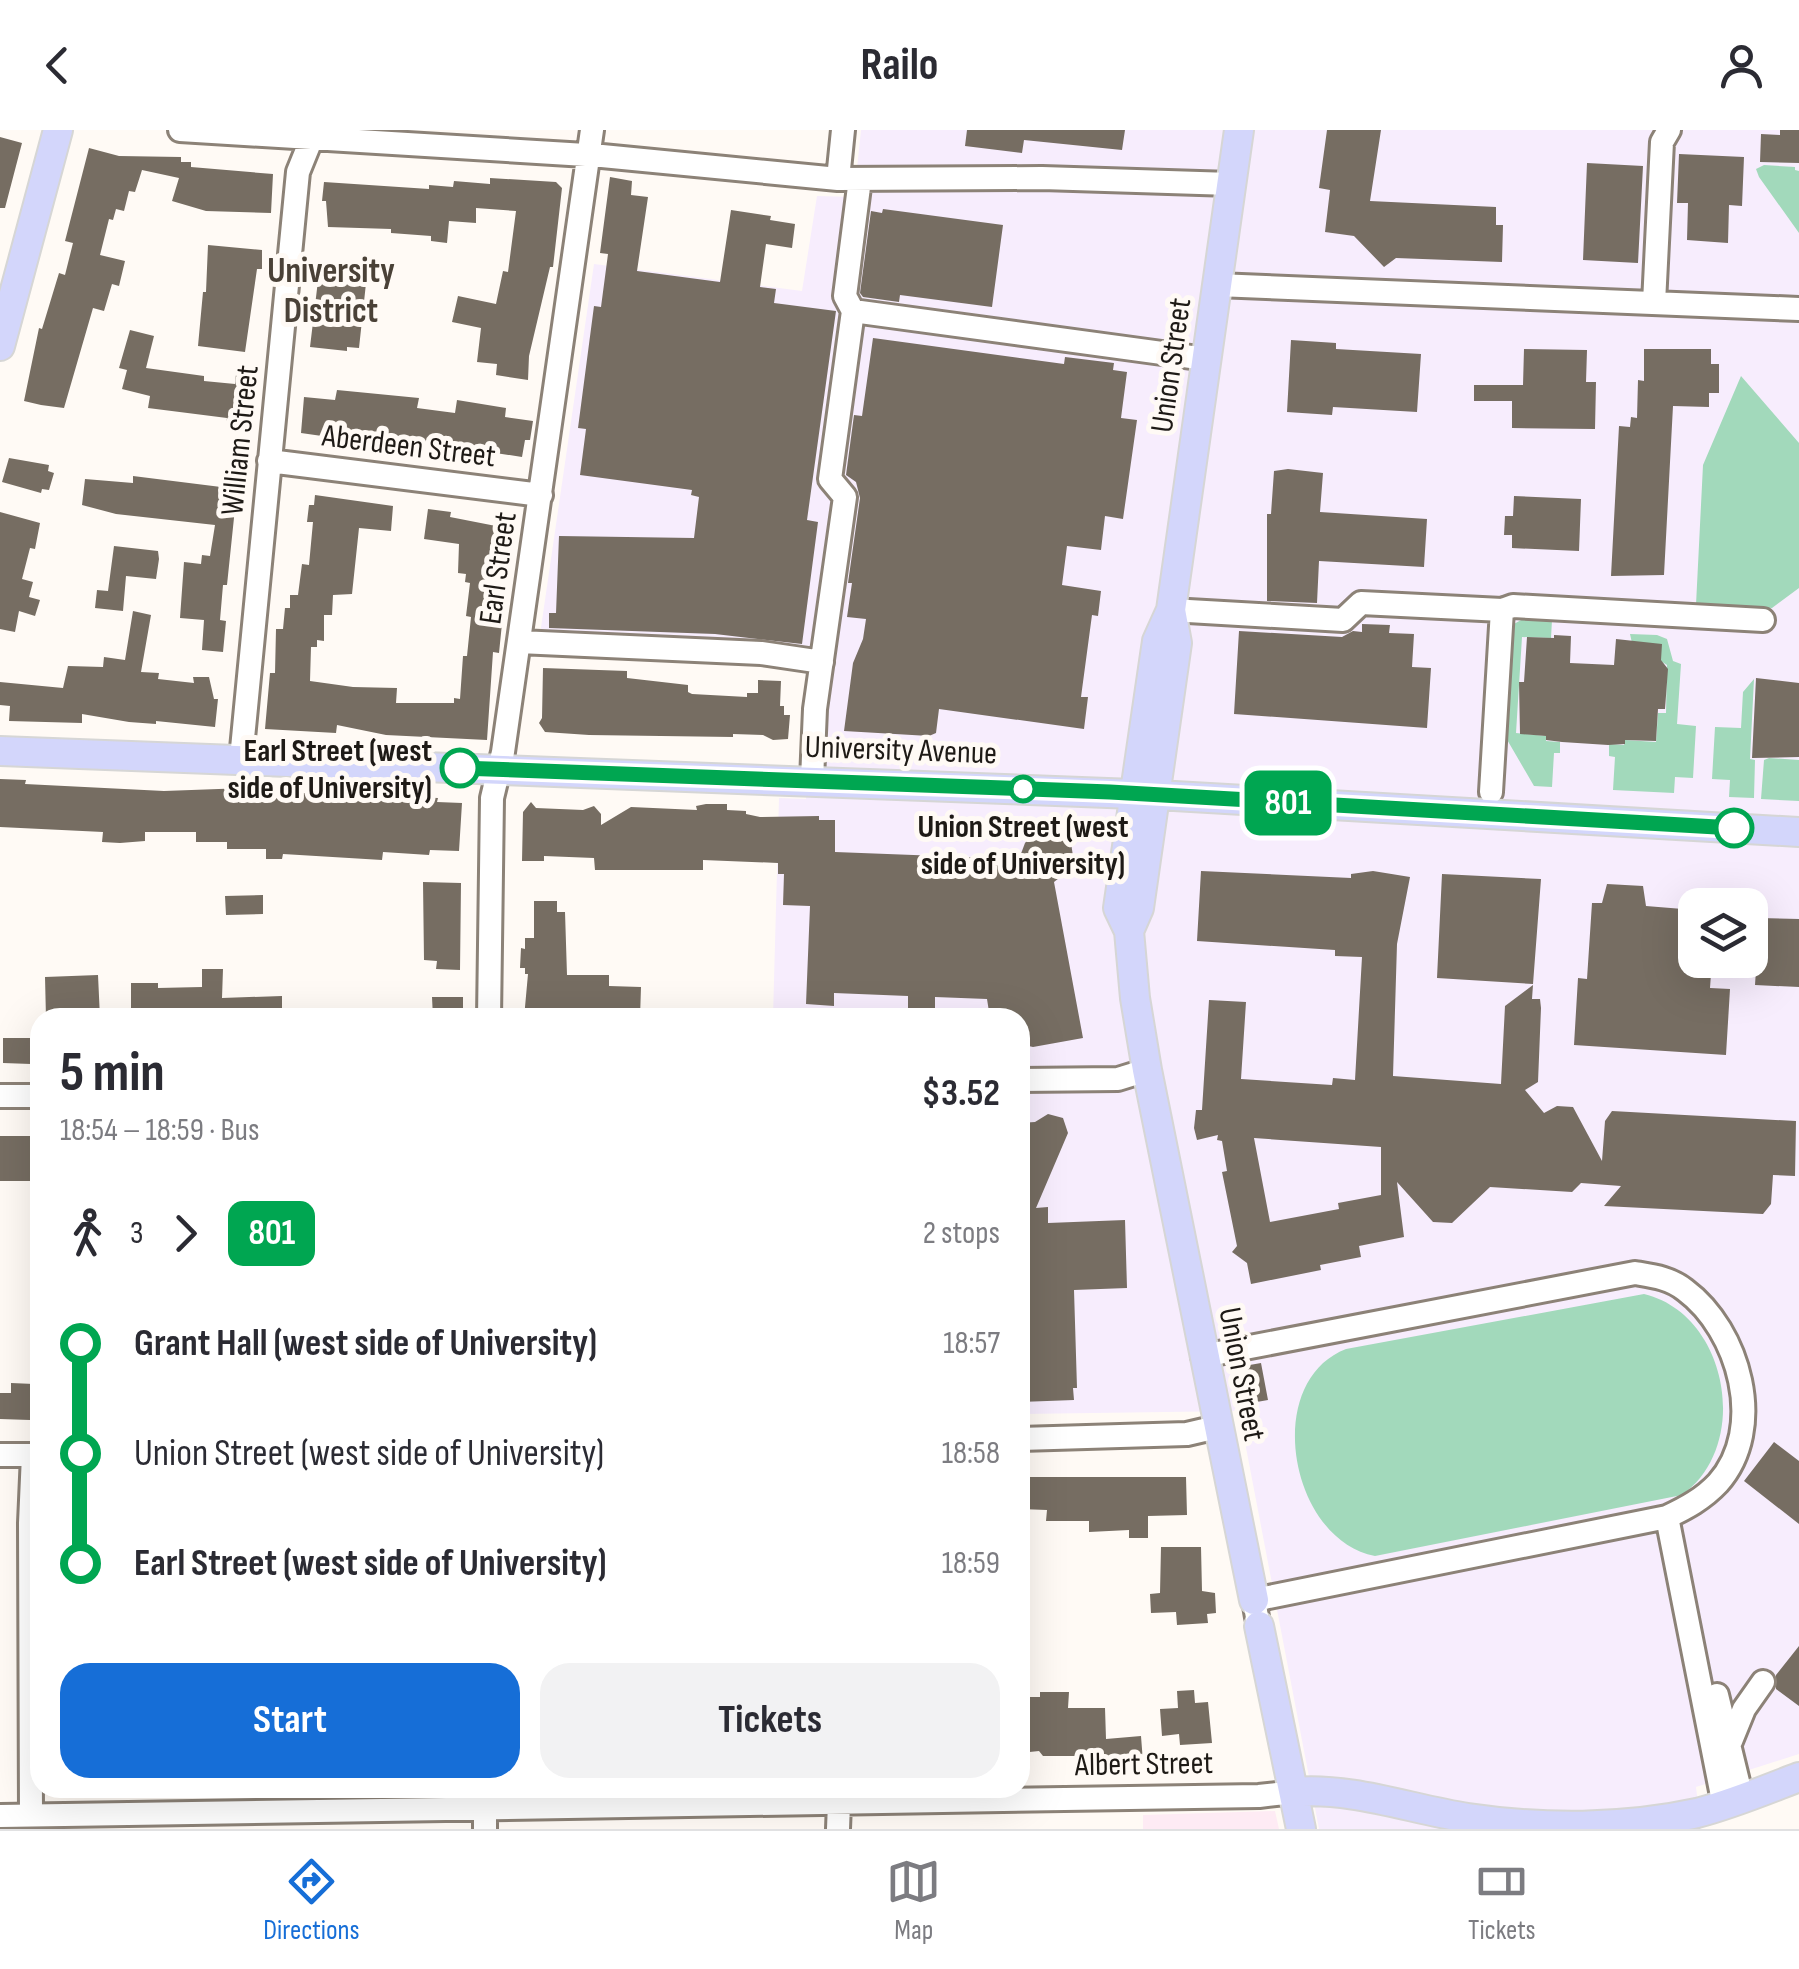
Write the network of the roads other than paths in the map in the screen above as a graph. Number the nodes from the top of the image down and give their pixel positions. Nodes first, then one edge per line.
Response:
1 (58, 130) edge
2 (180, 130) edge
3 (592, 130) edge
4 (843, 130) edge
5 (1239, 130) edge
6 (1669, 130) edge
7 (313, 135) edge
8 (588, 155) junction
9 (849, 179) junction
10 (1231, 184) junction
11 (1217, 284) junction
12 (1654, 304) junction
13 (1799, 309) edge
14 (853, 310) junction
15 (0, 346) edge
16 (1206, 360) junction
17 (269, 461) junction
18 (541, 495) junction
19 (1171, 610) junction
20 (1502, 610) junction
21 (1762, 620) dead end
22 (519, 642) junction
23 (822, 662) junction
24 (0, 751) edge
25 (242, 759) junction
26 (498, 770) junction
27 (812, 780) junction
28 (1491, 792) dead end
29 (1145, 794) junction
30 (1799, 832) edge
31 (489, 1008) edge
32 (1148, 1070) junction
33 (1030, 1080) edge
34 (0, 1096) edge
35 (30, 1096) edge
36 (1203, 1356) junction
37 (1217, 1427) junction
38 (1030, 1439) edge
39 (0, 1455) edge
40 (30, 1455) edge
41 (1667, 1517) junction
42 (1257, 1613) junction
43 (1763, 1682) dead end
44 (1716, 1685) dead end
45 (1731, 1741) junction
46 (1799, 1778) edge
47 (1294, 1792) junction
48 (31, 1798) edge
49 (1020, 1798) edge
50 (1030, 1798) edge
51 (838, 1802) junction
52 (1733, 1802) junction
53 (485, 1808) edge
54 (31, 1815) junction
55 (0, 1816) edge
56 (185, 1820) edge
57 (1469, 1824) edge
58 (838, 1829) edge
59 (1300, 1829) edge

1 - 15 main road
2 - 7 street
3 - 8 street, Earl Street
4 - 9 street
5 - 10 main road, Union Street
6 - 12 street
7 - 8 street
7 - 17 street, William Street
8 - 9 street
8 - 18 street, Earl Street
9 - 10 street
9 - 14 street
10 - 11 main road, Union Street
11 - 12 street
11 - 16 main road, Union Street
12 - 13 street
14 - 16 street
14 - 23 street
16 - 19 main road, Union Street
17 - 18 street, Aberdeen Street
17 - 25 street, William Street
18 - 22 street, Earl Street
19 - 20 street
19 - 29 main road, Union Street
20 - 21 street
20 - 28 street
22 - 23 street
22 - 26 street, Earl Street
23 - 27 street
24 - 25 main road, University Avenue
25 - 26 main road, University Avenue
26 - 27 main road, University Avenue
26 - 31 street, Earl Street
27 - 29 main road, University Avenue
29 - 30 main road, University Avenue
29 - 32 main road, Union Street
32 - 33 street
32 - 36 main road, Union Street
34 - 35 street
36 - 37 main road, Union Street
36 - 41 street
37 - 38 street
37 - 42 main road, Union Street
39 - 40 street
41 - 42 street
41 - 52 street
42 - 47 main road, Union Street
43 - 45 street
44 - 45 street
45 - 52 street
46 - 52 main road, Albert Street
47 - 50 street, Albert Street
47 - 57 main road, Albert Street
47 - 59 main road, Union Street
48 - 54 street
49 - 51 street, Albert Street
51 - 53 street, Albert Street
51 - 58 street
52 - 57 main road, Albert Street
53 - 56 street, Albert Street
54 - 55 street, Albert Street
54 - 56 street, Albert Street

